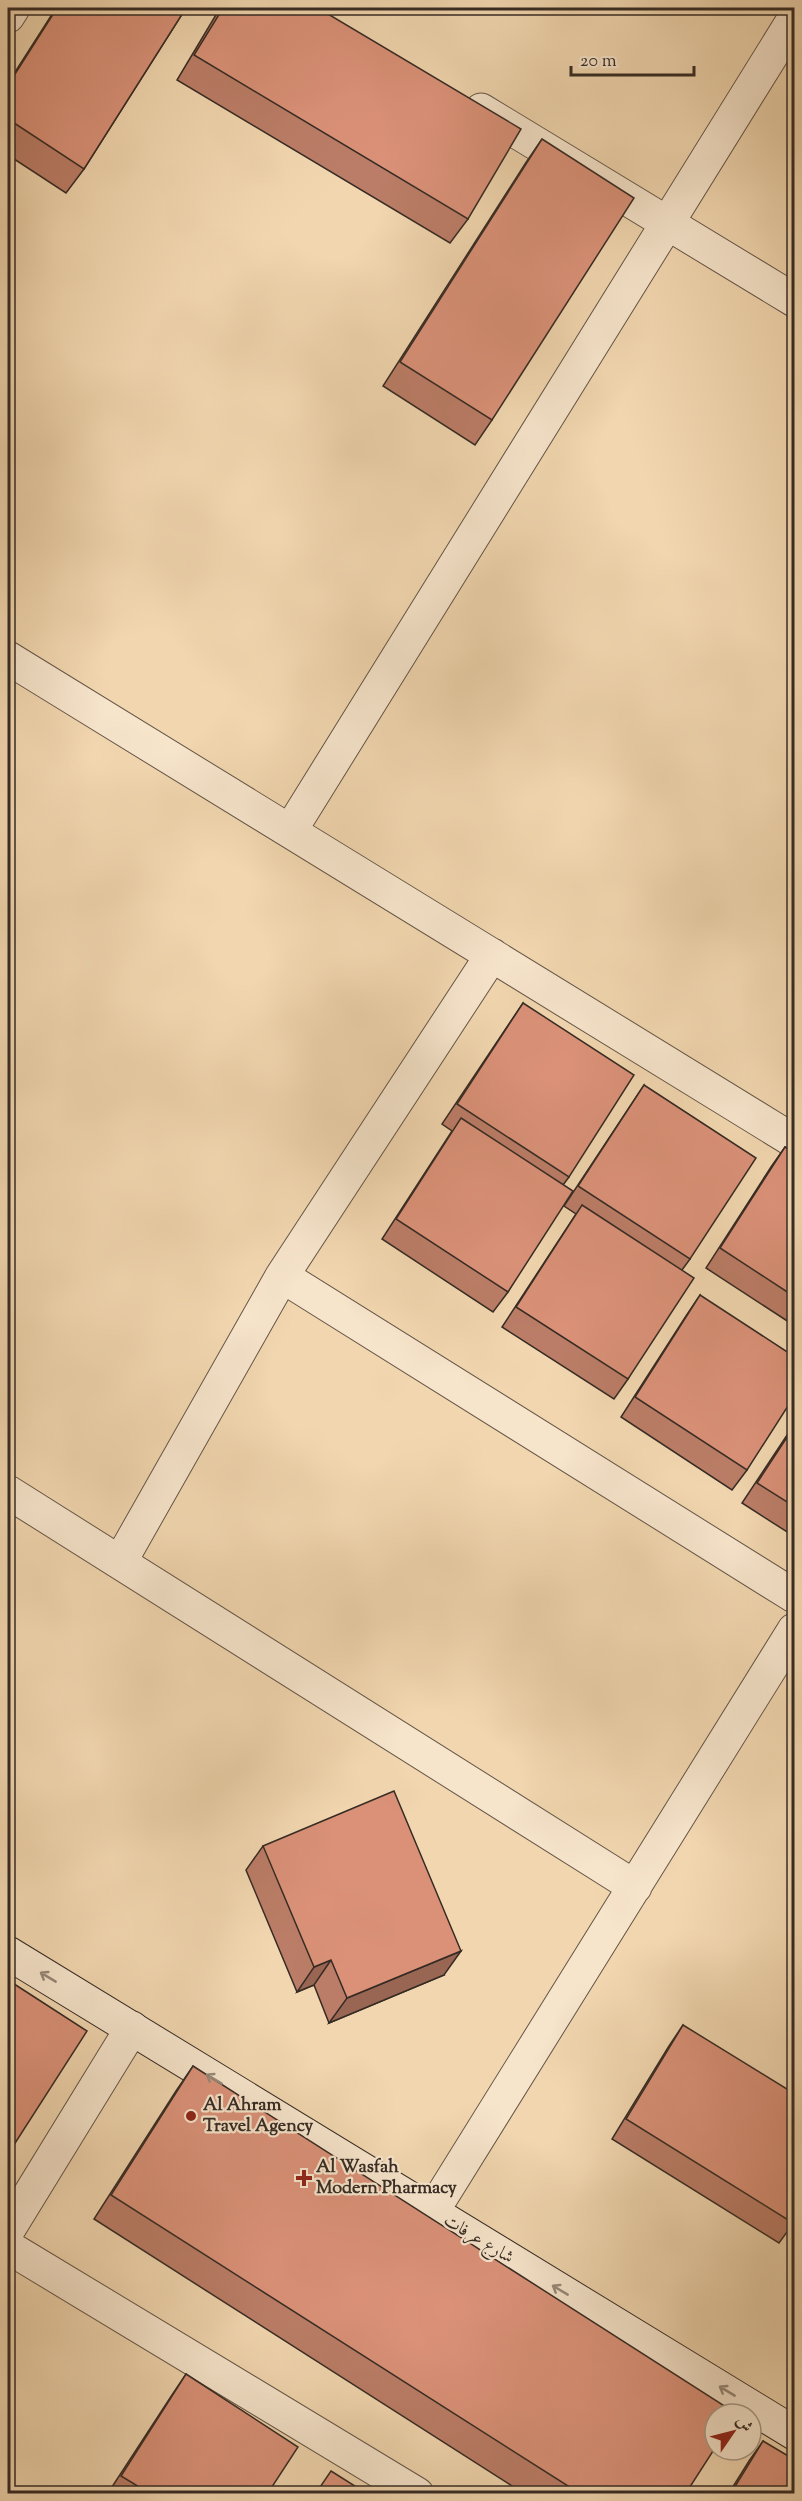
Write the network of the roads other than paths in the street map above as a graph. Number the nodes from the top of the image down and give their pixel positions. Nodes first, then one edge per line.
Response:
1 (13, 8) edge
2 (8, 16) edge
3 (795, 19) edge
4 (455, 94) edge
5 (668, 223) junction
6 (795, 300) edge
7 (8, 658) edge
8 (290, 831) junction
9 (492, 955) junction
10 (795, 1141) edge
11 (282, 1276) junction
12 (8, 1492) edge
13 (120, 1562) junction
14 (795, 1596) edge
15 (795, 1630) edge
16 (635, 1887) junction
17 (8, 1953) edge
18 (132, 2028) junction
19 (432, 2212) junction
20 (8, 2230) edge
21 (8, 2247) edge
22 (795, 2433) edge
23 (417, 2493) edge

1 - 2 street
3 - 5 street
4 - 5 street
5 - 6 street
5 - 8 street
7 - 8 street
8 - 9 street
9 - 10 street
9 - 11 street
11 - 13 street
11 - 14 street
12 - 13 street
13 - 16 street
15 - 16 street
16 - 19 street
18 -> 17 street, شارع عرفات
19 -> 18 street, شارع عرفات
18 - 20 street
22 -> 19 street, شارع عرفات
21 - 23 street

